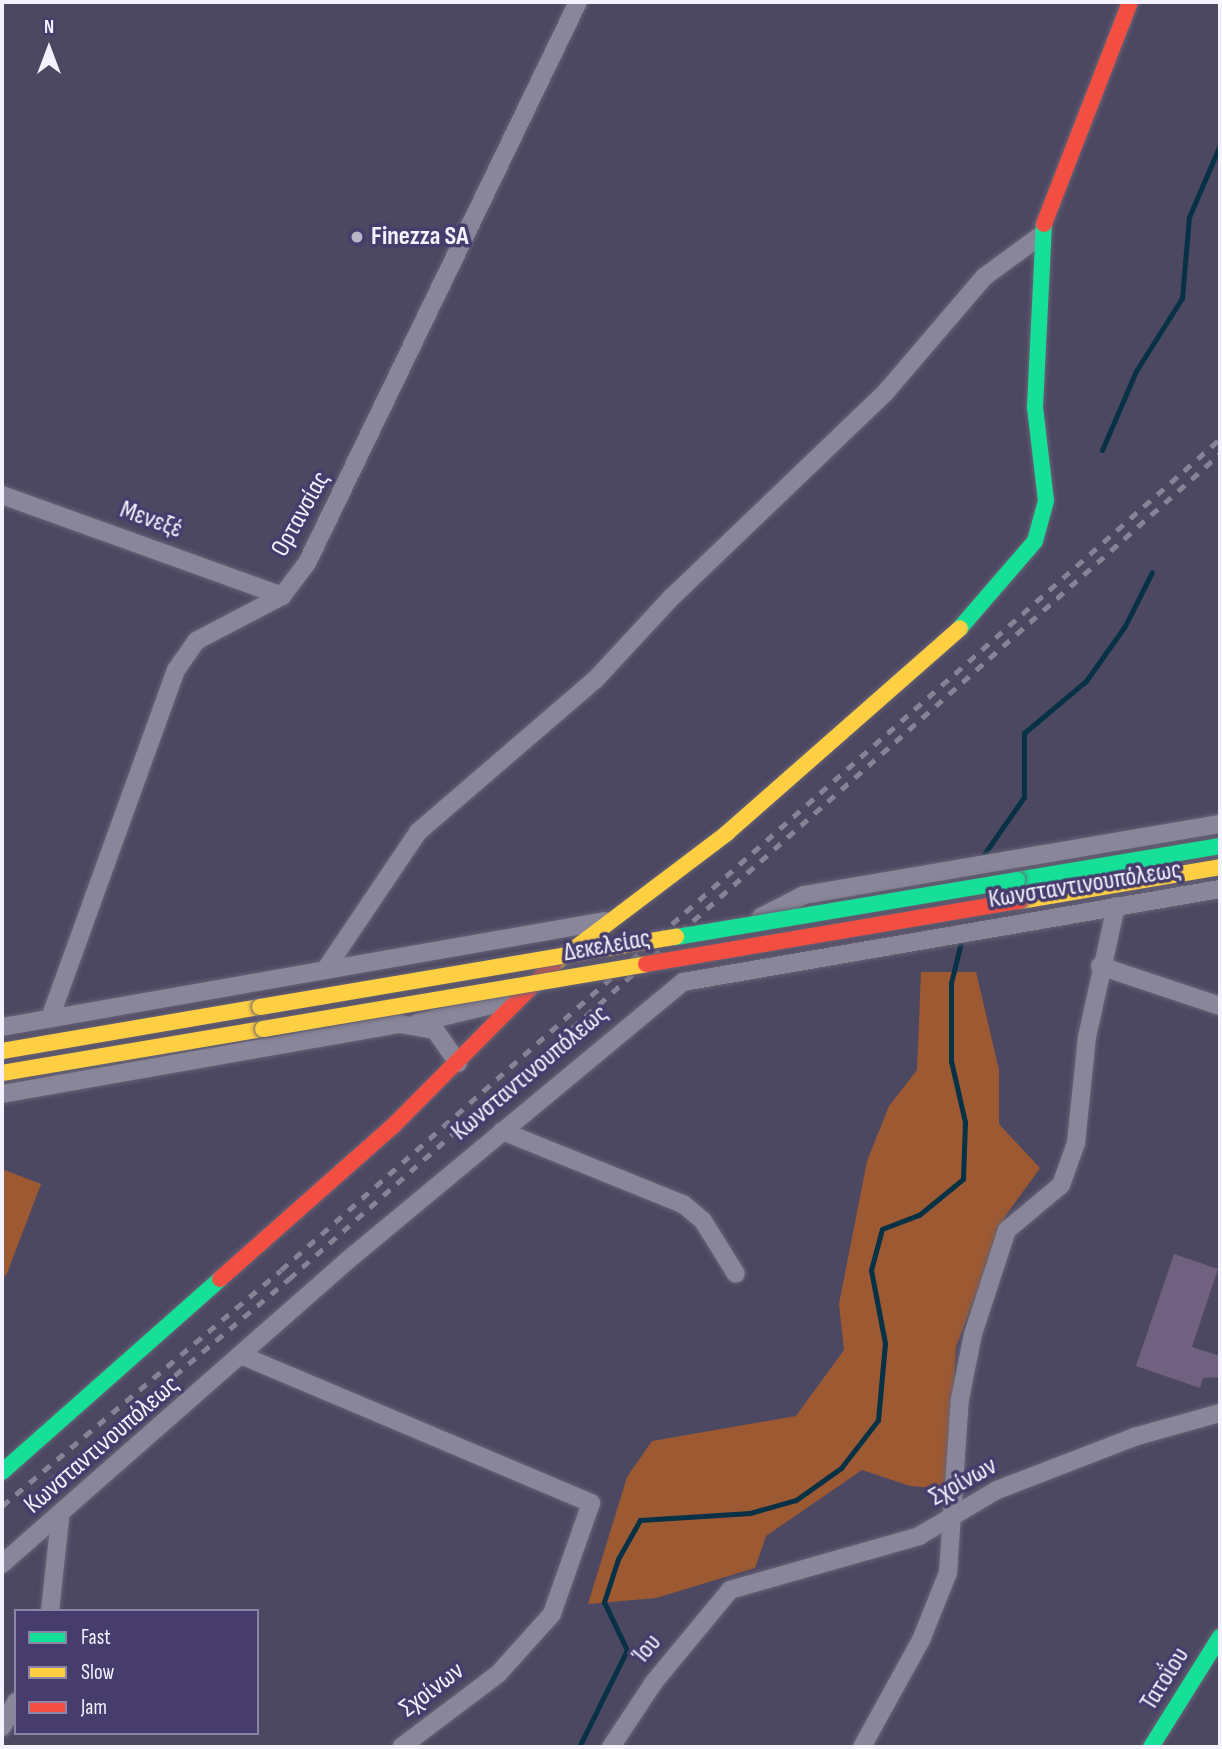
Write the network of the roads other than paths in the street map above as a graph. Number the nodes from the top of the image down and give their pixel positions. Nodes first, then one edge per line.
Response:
1 (578, 2) edge
2 (1130, 2) edge
3 (1040, 236) junction
4 (2, 495) edge
5 (282, 596) junction
6 (1220, 824) edge
7 (1220, 846) edge
8 (1220, 867) edge
9 (1220, 889) edge
10 (1116, 906) junction
11 (608, 920) junction
12 (742, 930) junction
13 (771, 965) junction
14 (1100, 966) junction
15 (325, 970) junction
16 (683, 982) junction
17 (522, 996) junction
18 (1220, 1006) edge
19 (50, 1018) junction
20 (417, 1023) junction
21 (2, 1027) edge
22 (2, 1051) edge
23 (458, 1063) junction
24 (2, 1073) edge
25 (2, 1094) edge
26 (502, 1131) junction
27 (736, 1274) dead end
28 (243, 1356) junction
29 (1220, 1412) edge
30 (2, 1472) edge
31 (954, 1516) junction
32 (60, 1519) junction
33 (2, 1564) edge
34 (730, 1590) joint
35 (50, 1609) edge
36 (1220, 1637) edge
37 (14, 1706) edge
38 (2, 1727) edge
39 (401, 1747) edge
40 (611, 1747) edge
41 (862, 1747) edge
42 (1150, 1747) edge

1 - 5 street, Ορτανσίας
2 - 3 main road
3 - 11 main road
3 - 15 street
4 - 5 street, Μενεξέ
5 - 19 street, Ορτανσίας
6 - 12 street
7 - 22 main road, Δεκελείας, bridge
8 - 24 main road, Δεκελείας, bridge
9 - 10 street, Κωνσταντινουπόλεως
10 - 13 street, Κωνσταντινουπόλεως
10 - 14 street
11 - 15 street
11 - 17 main road
12 - 13 street
12 - 16 street
13 - 16 street, Κωνσταντινουπόλεως
14 - 18 street
14 - 31 street
15 - 19 street
16 - 26 street, Κωνσταντινουπόλεως
17 - 20 street
17 - 23 main road
19 - 21 street
20 - 23 street
20 - 25 street
23 - 30 main road
26 - 27 street
26 - 28 street, Κωνσταντινουπόλεως
28 - 32 street, Κωνσταντινουπόλεως
28 - 39 street, Σχοίνων
29 - 31 street, Σχοίνων
31 - 34 street, Σχοίνων
31 - 41 street
32 - 33 street, Κωνσταντινουπόλεως
32 - 35 street
34 - 40 street, Ίου
36 - 42 main road, Τατοΐου
37 - 38 street

